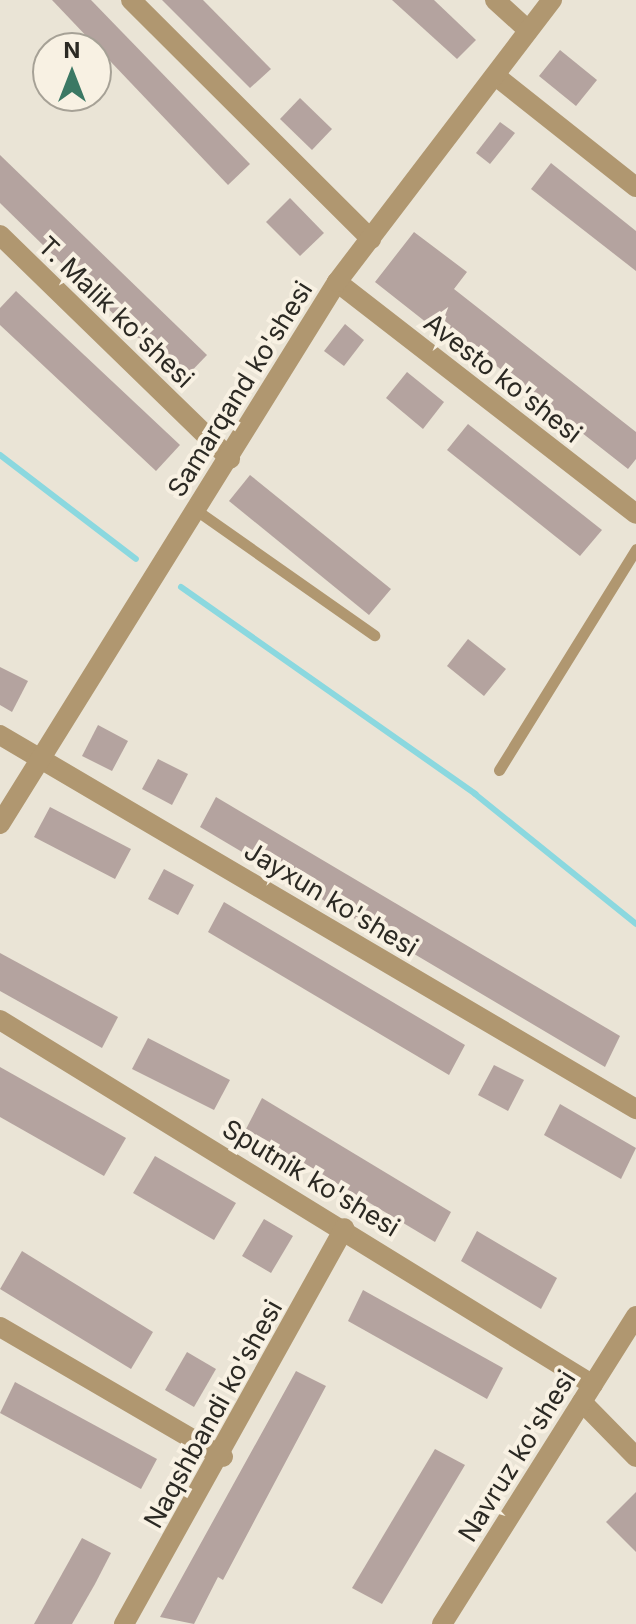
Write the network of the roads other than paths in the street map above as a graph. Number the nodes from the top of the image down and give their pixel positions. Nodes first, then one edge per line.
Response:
1 (131, 0) edge
2 (495, 0) edge
3 (552, 0) edge
4 (528, 30) junction
5 (497, 77) junction
6 (636, 187) edge
7 (0, 235) edge
8 (371, 239) junction
9 (337, 282) junction
10 (230, 459) junction
11 (196, 510) junction
12 (636, 514) edge
13 (636, 549) edge
14 (374, 635) dead end
15 (0, 735) edge
16 (38, 756) junction
17 (499, 770) dead end
18 (0, 824) edge
19 (0, 1020) edge
20 (636, 1109) edge
21 (344, 1228) junction
22 (636, 1316) edge
23 (1, 1331) edge
24 (587, 1393) junction
25 (223, 1457) junction
26 (636, 1457) edge
27 (124, 1624) edge
28 (442, 1624) edge

1 - 8 street
2 - 4 street
3 - 4 street, Samarqand ko'shesi
4 - 5 street, Samarqand ko'shesi
5 - 6 street
5 - 8 street, Samarqand ko'shesi
7 - 10 street, T. Malik ko'shesi
8 - 9 street, Samarqand ko'shesi
9 - 10 street, Samarqand ko'shesi
9 - 12 street, Avesto ko'shesi
10 - 11 street, Samarqand ko'shesi
11 - 14 lane
11 - 16 street, Samarqand ko'shesi
13 - 17 lane
15 - 16 street, Jayxun ko'shesi
16 - 18 street, Samarqand ko'shesi
16 - 20 street, Jayxun ko'shesi
19 - 21 street, Sputnik ko'shesi
21 - 24 street, Sputnik ko'shesi
21 - 25 street, Naqshbandi ko'shesi
22 - 24 street, Navruz ko'shesi
23 - 25 street
24 - 26 street, Sputnik ko'shesi
24 - 28 street, Navruz ko'shesi
25 - 27 street, Naqshbandi ko'shesi

